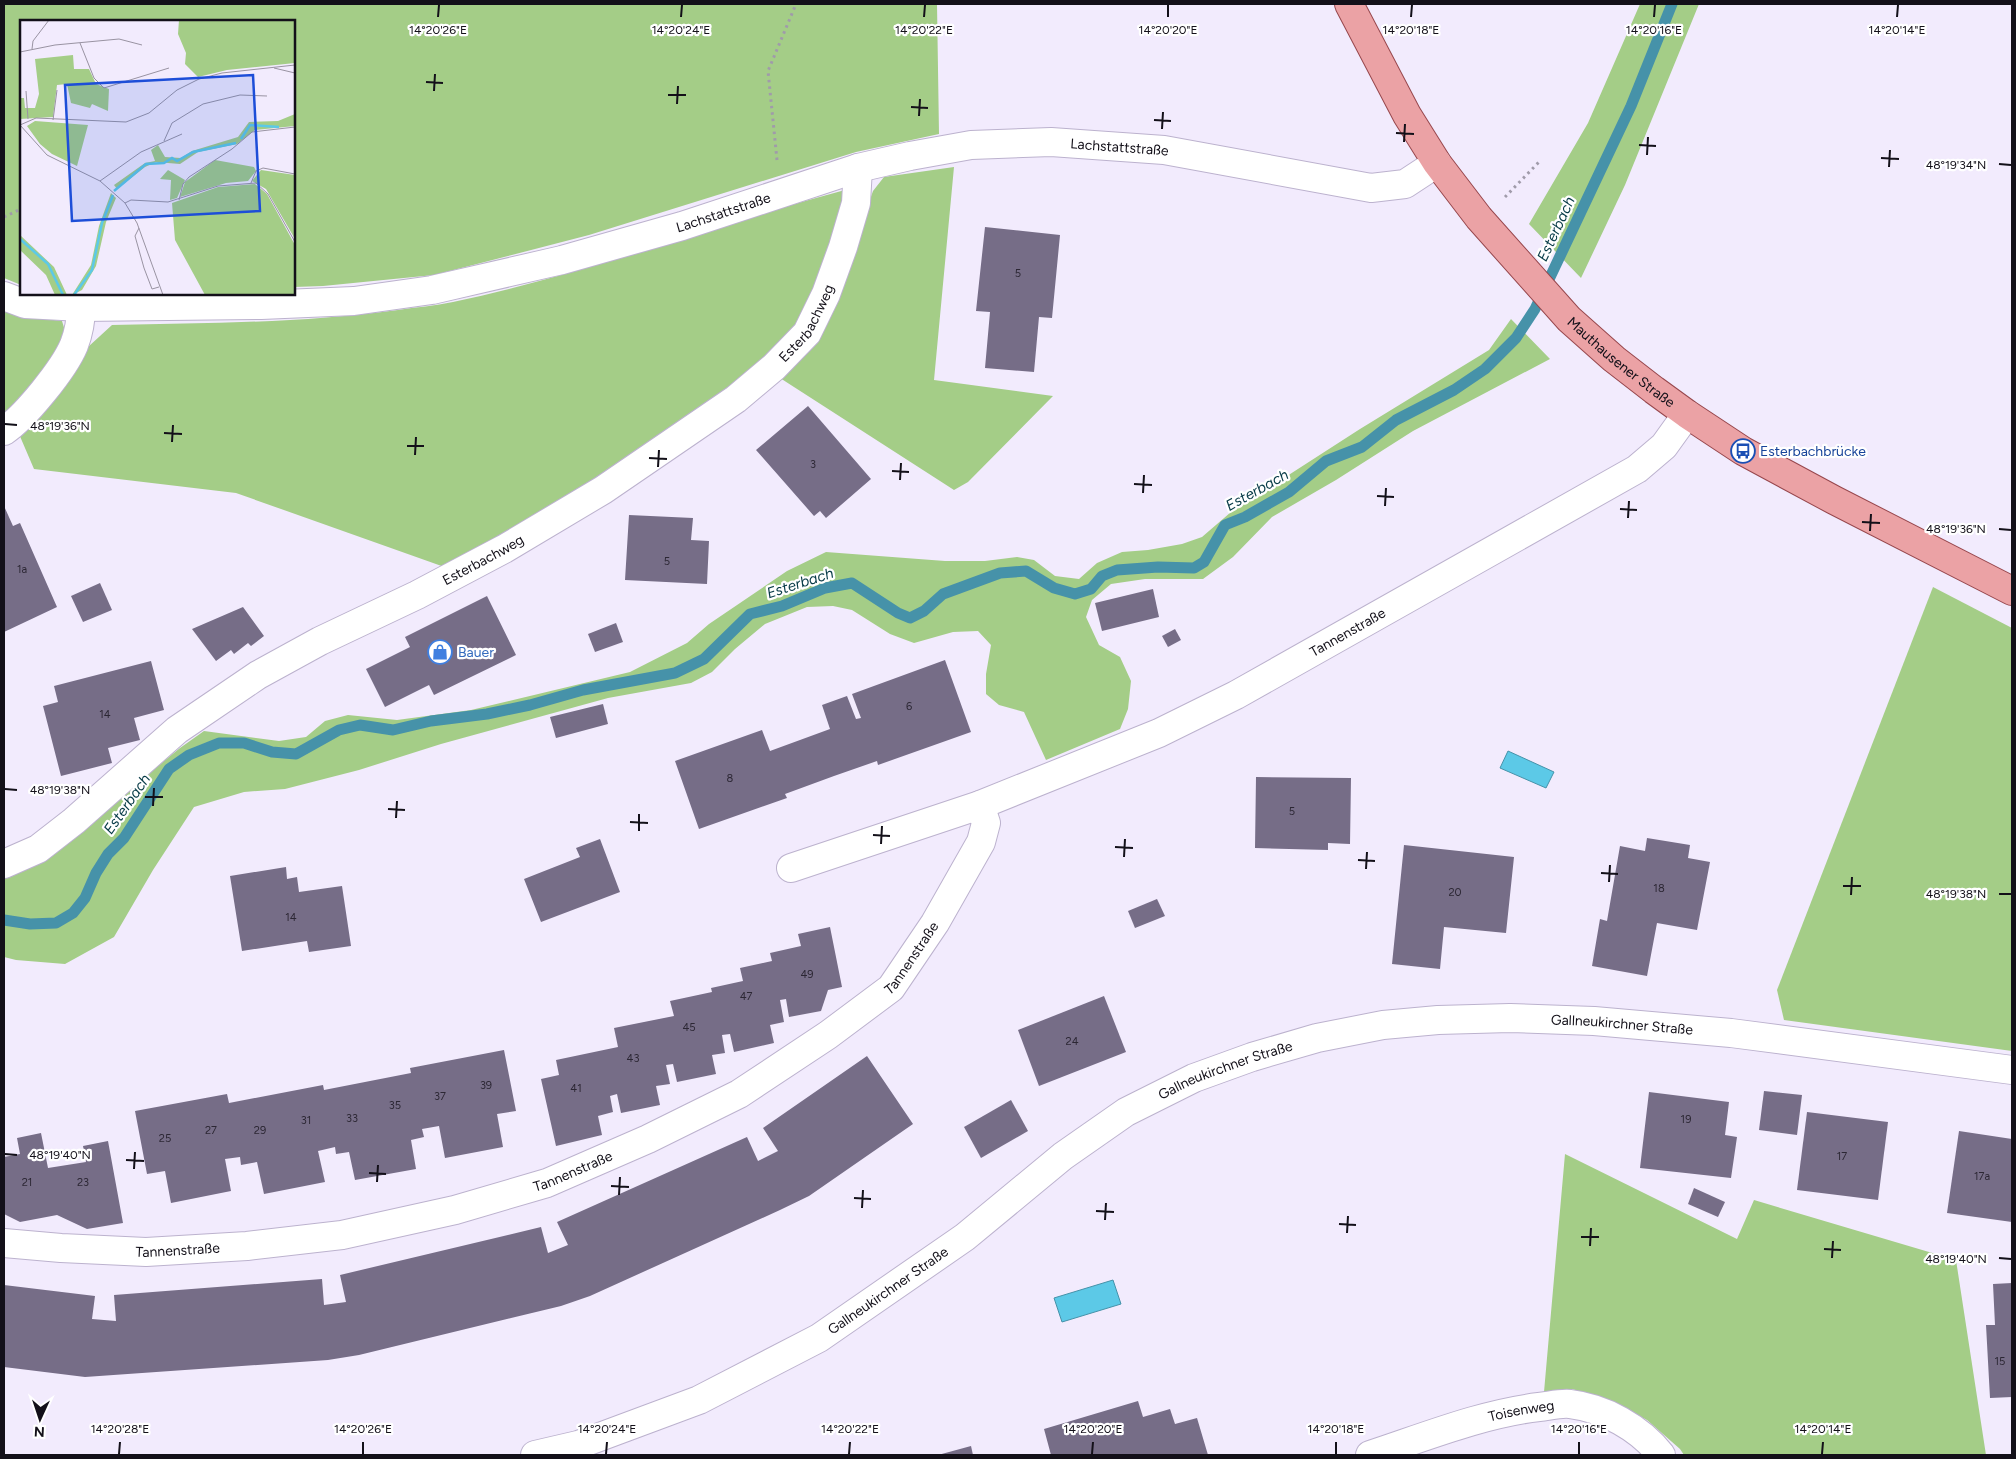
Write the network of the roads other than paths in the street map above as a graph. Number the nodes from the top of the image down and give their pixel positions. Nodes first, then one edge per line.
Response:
1 (1349, 4) edge
2 (1437, 163) junction
3 (858, 168) junction
4 (4, 296) edge
5 (81, 307) junction
6 (1687, 414) junction
7 (4, 431) edge
8 (2012, 591) edge
9 (980, 805) junction
10 (4, 864) edge
11 (791, 868) dead end
12 (2012, 1070) edge
13 (4, 1243) edge
14 (535, 1455) edge
15 (1370, 1455) edge
16 (1661, 1455) edge

1 - 2 main road, Mauthausener Straße
2 - 3 street, Lachstattstraße
2 - 6 main road, Mauthausener Straße
3 - 5 street, Lachstattstraße
3 - 10 street, Esterbachweg
4 - 5 street, Lachstattstraße
5 - 7 street
6 - 8 main road, Mauthausener Straße
6 - 9 street, Tannenstraße
9 - 11 street, Tannenstraße
9 - 13 street, Tannenstraße
12 - 14 street, Gallneukirchner Straße
15 - 16 street, Toisenweg

